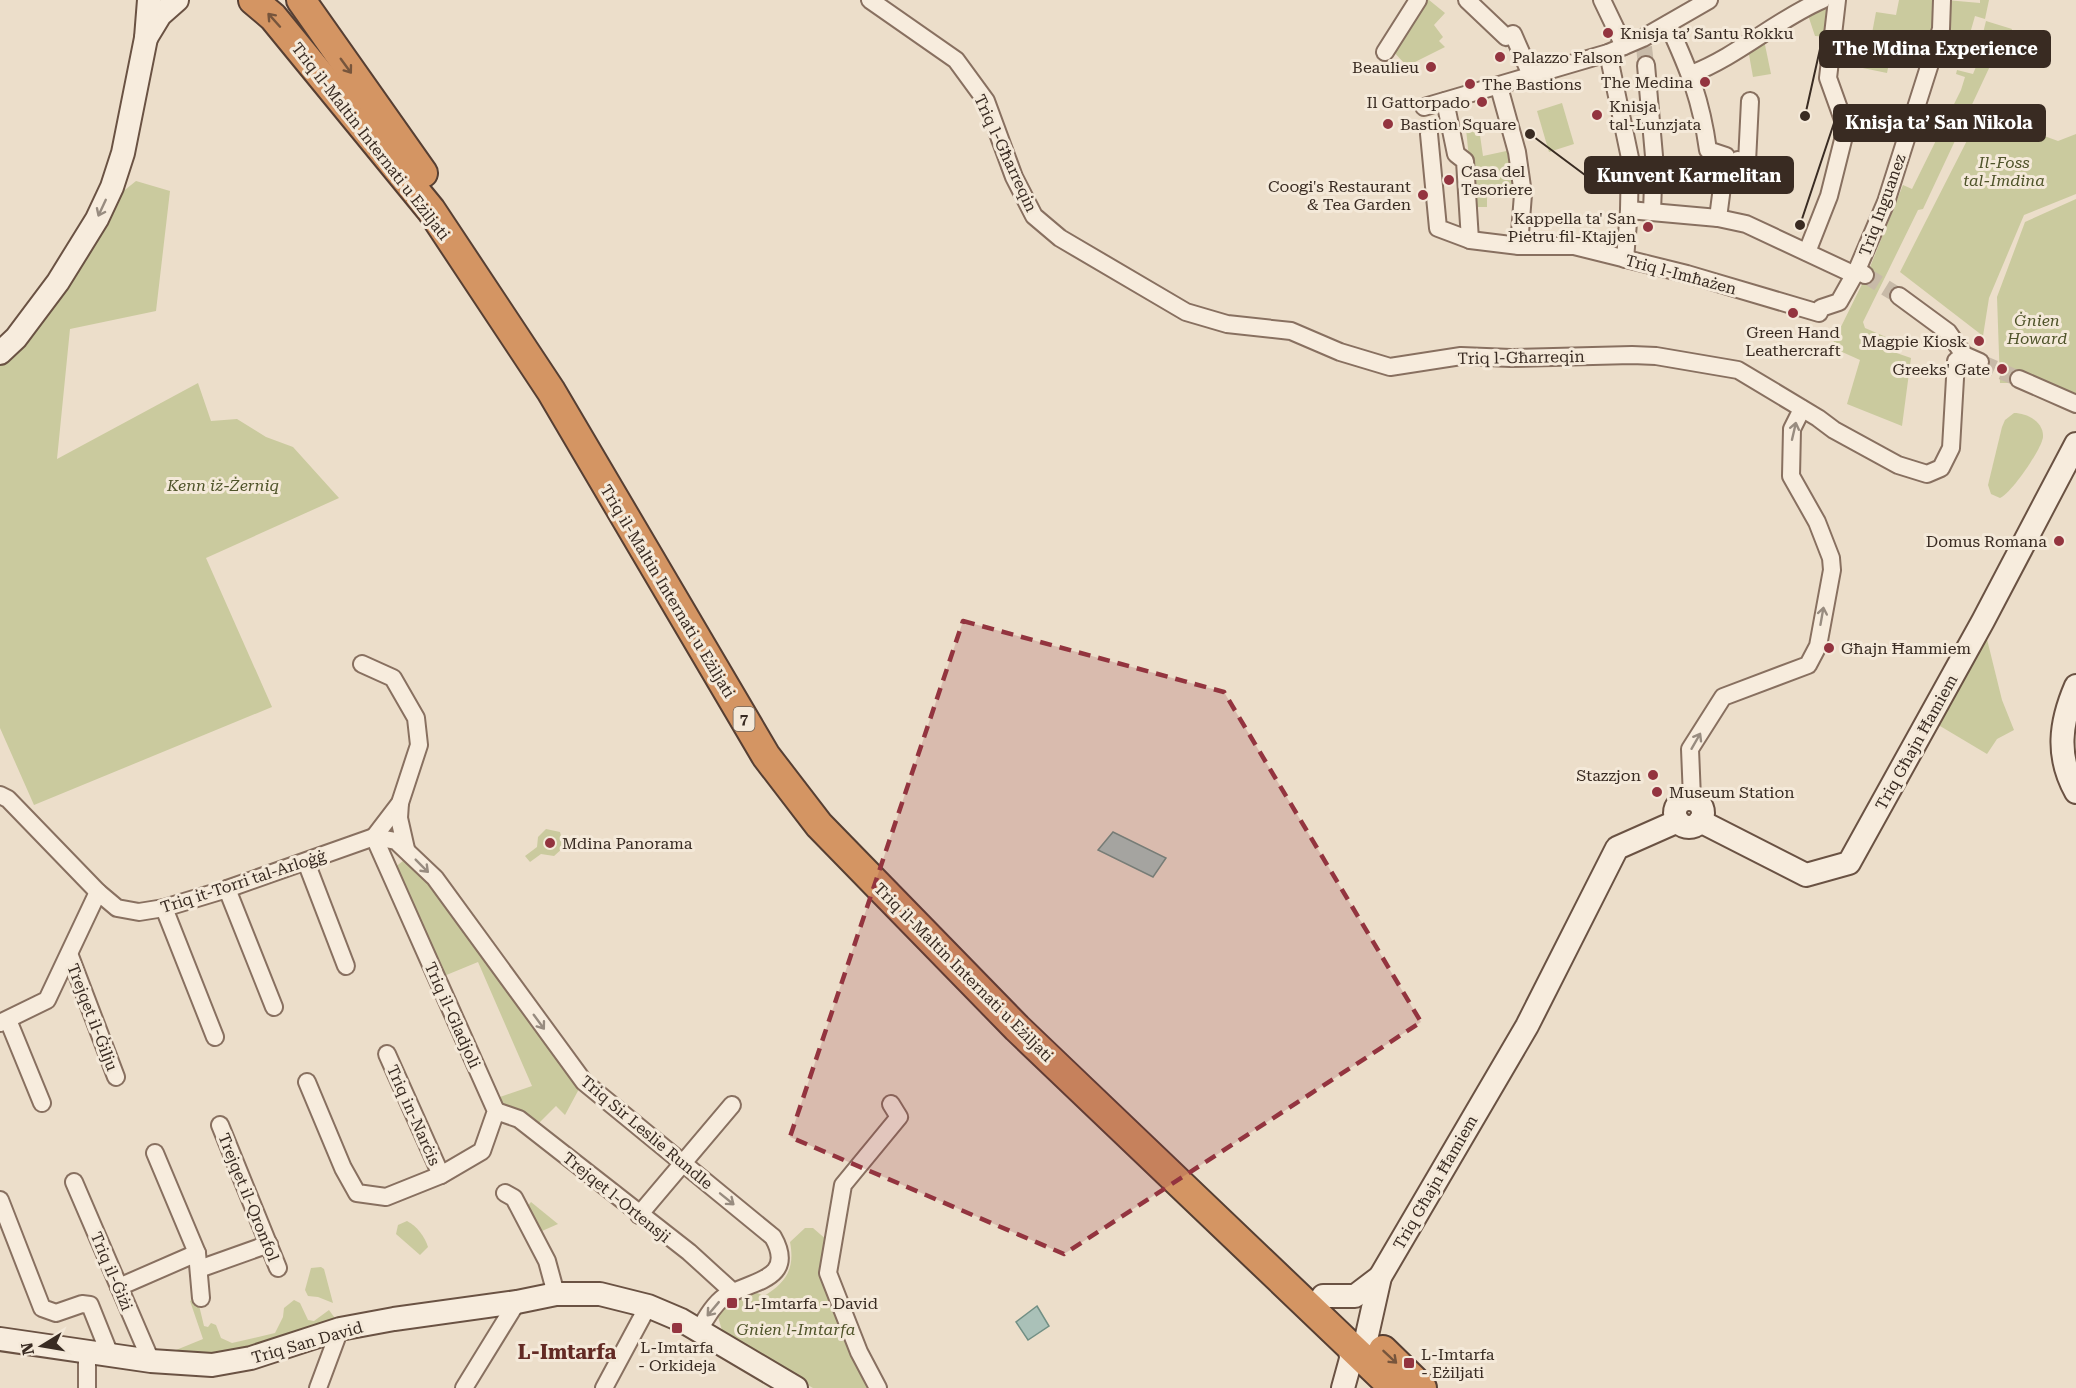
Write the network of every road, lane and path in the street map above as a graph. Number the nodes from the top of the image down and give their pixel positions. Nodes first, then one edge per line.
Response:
1 (149, 0) edge
2 (177, 0) edge
3 (253, 0) edge
4 (301, 0) edge
5 (870, 0) edge
6 (1418, 0) edge
7 (1467, 0) edge
8 (1602, 0) edge
9 (1709, 0) edge
10 (1822, 0) edge
11 (1837, 0) edge
12 (1942, 0) edge
13 (1668, 24) junction
14 (146, 38) junction
15 (1624, 46) junction
16 (1386, 52) dead end
17 (1608, 53) junction
18 (1646, 65) tunnel mouth
19 (1691, 74) junction
20 (1531, 75) junction
21 (1499, 87) junction
22 (1445, 101) junction
23 (1750, 101) dead end
24 (1424, 107) dead end
25 (1429, 134) dead end
26 (1726, 156) junction
27 (1747, 162) junction
28 (1773, 172) dead end
29 (1629, 210) junction
30 (1652, 212) junction
31 (1718, 218) junction
32 (1470, 240) junction
33 (1519, 246) junction
34 (1807, 252) junction
35 (1625, 259) junction
36 (1859, 273) junction
37 (1899, 297) tunnel mouth
38 (1820, 312) joint
39 (0, 353) edge
40 (1964, 355) junction
41 (1980, 362) tunnel mouth
42 (2019, 379) tunnel mouth
43 (2076, 404) edge
44 (1802, 409) junction
45 (2076, 444) edge
46 (362, 664) dead end
47 (2076, 686) edge
48 (2074, 785) edge
49 (0, 795) edge
50 (1692, 798) joint
51 (400, 803) junction
52 (1689, 821) junction
53 (374, 837) junction
54 (406, 849) junction
55 (306, 862) junction
56 (227, 889) junction
57 (98, 892) junction
58 (164, 908) junction
59 (70, 956) junction
60 (346, 966) dead end
61 (273, 1007) dead end
62 (4, 1021) edge
63 (215, 1037) dead end
64 (387, 1054) dead end
65 (116, 1077) dead end
66 (307, 1082) dead end
67 (42, 1103) dead end
68 (891, 1104) dead end
69 (732, 1105) dead end
70 (496, 1111) junction
71 (220, 1125) dead end
72 (155, 1153) dead end
73 (681, 1162) junction
74 (441, 1175) junction
75 (74, 1182) dead end
76 (506, 1193) dead end
77 (0, 1200) edge
78 (639, 1215) junction
79 (268, 1244) junction
80 (198, 1261) junction
81 (278, 1268) dead end
82 (1380, 1277) junction
83 (119, 1287) junction
84 (733, 1292) junction
85 (556, 1294) junction
86 (1323, 1296) junction
87 (201, 1298) dead end
88 (517, 1302) junction
89 (648, 1306) junction
90 (340, 1329) junction
91 (699, 1331) junction
92 (0, 1340) edge
93 (1358, 1340) junction
94 (87, 1352) junction
95 (110, 1355) junction
96 (151, 1361) junction
97 (878, 1387) edge
98 (87, 1388) edge
99 (318, 1388) edge
100 (464, 1388) edge
101 (604, 1388) edge
102 (796, 1388) edge
103 (1343, 1388) edge
104 (1394, 1388) edge
105 (1422, 1388) edge

1 - 14 street
2 - 14 street
93 -> 3 highway, Triq il-Maltin Internati u Eżiljati / 7
4 -> 86 highway, Triq il-Maltin Internati u Eżiljati / 7
5 - 44 street, Triq l-Għarreqin
6 - 16 street
7 - 20 street
8 - 15 street
9 - 13 street
10 - 19 street
11 - 34 street
12 - 36 street, Triq Inguanez
13 - 15 street
13 - 19 street
14 -> 39 street
15 - 17 street
17 - 20 street
17 - 29 street
18 - 30 street
19 - 26 street
20 - 21 street
21 - 22 street
21 - 33 street
22 - 24 street
22 - 32 street
23 - 27 street
25 - 32 street, Triq l-Imħażen
26 - 27 street
26 - 31 street
27 - 28 street
29 - 30 street
29 - 35 street
30 - 31 street
31 - 34 street
32 - 33 street, Triq l-Imħażen
33 - 35 street, Triq l-Imħażen
34 - 36 street
35 - 38 street, Triq l-Imħażen
36 - 38 street, Triq Inguanez
37 - 40 street
40 - 41 street
40 - 44 street, Triq l-Għarreqin
42 - 43 street
50 -> 44 street
45 - 52 street, Triq Għajn Ħamiem
46 - 51 street
47 - 48 street
49 - 57 street, Triq it-Torri tal-Arloġġ
50 - 52 street
51 - 53 street
51 - 54 street
52 - 82 street, Triq Għajn Ħamiem
53 - 54 street, Triq Sir Leslie Rundle
53 - 55 street, Triq it-Torri tal-Arloġġ
53 - 70 street, Triq il-Gladjoli
54 -> 73 street, Triq Sir Leslie Rundle
55 - 56 street, Triq it-Torri tal-Arloġġ
55 - 60 street
56 - 58 street, Triq it-Torri tal-Arloġġ
56 - 61 street
57 - 58 street, Triq it-Torri tal-Arloġġ
57 - 59 street
58 - 63 street
59 - 62 street
59 - 65 street, Trejqet il-Ġilju
62 - 67 street
64 - 74 street, Triq in-Narċis
66 - 74 street
68 - 97 street
69 - 73 street
70 - 74 street
70 - 78 street, Trejqet l-Ortensji
71 - 79 street, Trejqet il-Qronfol
72 - 80 street
73 - 78 street
73 -> 84 street, Triq Sir Leslie Rundle
75 - 83 street, Triq il-Ġiżi
76 - 85 street
77 - 95 street
78 - 84 street, Trejqet l-Ortensji
79 - 80 street
79 - 81 street, Trejqet il-Qronfol
80 - 83 street
80 - 87 street
82 - 86 street, Triq Għajn Ħamiem
82 - 93 street, Triq Għajn Ħamiem
83 - 96 street, Triq il-Ġiżi
84 -> 91 street, Triq Sir Leslie Rundle
85 - 88 street, Triq San David
85 - 89 street, Triq San David
86 - 93 highway, Triq il-Maltin Internati u Eżiljati / 7
88 - 90 street, Triq San David
88 - 100 street
89 - 91 street, Triq San David
89 - 101 street
90 - 96 street, Triq San David
90 - 99 street
91 - 102 street, Triq San David
92 - 94 street, Triq San David
93 - 103 street, Triq Għajn Ħamiem
93 - 104 highway, Triq il-Maltin Internati u Eżiljati / 7
93 -> 105 highway, Triq il-Maltin Internati u Eżiljati / 7
94 - 95 street, Triq San David
94 - 98 street
95 - 96 street, Triq San David

